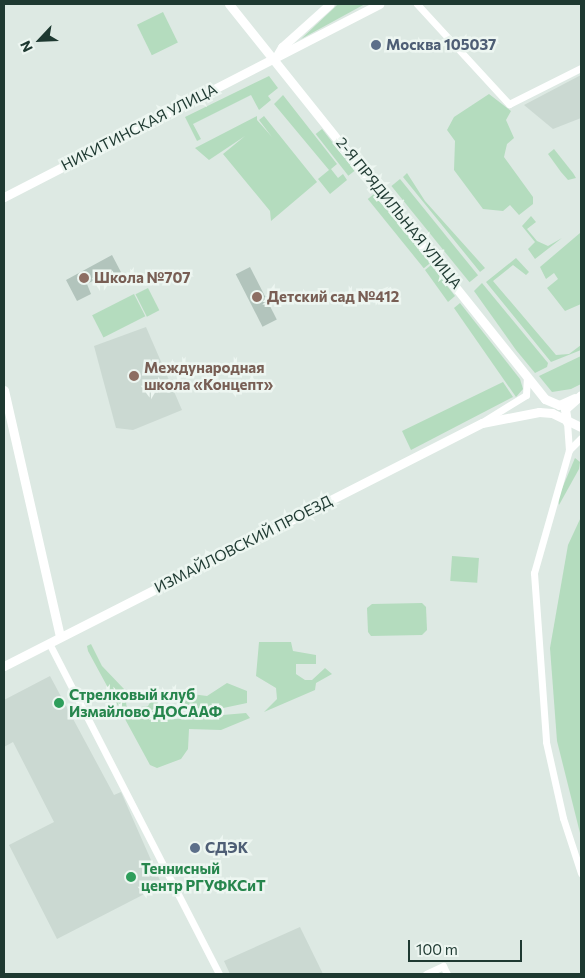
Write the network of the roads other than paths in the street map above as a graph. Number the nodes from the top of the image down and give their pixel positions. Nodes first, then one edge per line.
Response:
1 (230, 4) edge
2 (330, 4) edge
3 (378, 4) edge
4 (417, 4) edge
5 (275, 59) junction
6 (581, 68) edge
7 (4, 197) edge
8 (526, 375) junction
9 (4, 390) edge
10 (578, 397) edge
11 (567, 422) junction
12 (482, 423) junction
13 (581, 427) edge
14 (581, 438) edge
15 (569, 450) junction
16 (60, 637) junction
17 (49, 643) junction
18 (4, 666) edge
19 (581, 873) edge
20 (219, 974) edge
21 (426, 974) edge
22 (446, 974) edge

1 - 5 street, 2-Я ПРЯДИЛЬНАЯ УЛИЦА
2 - 5 street
3 - 5 street, НИКИТИНСКАЯ УЛИЦА
4 - 6 street
5 - 7 street, НИКИТИНСКАЯ УЛИЦА
5 - 8 street, 2-Я ПРЯДИЛЬНАЯ УЛИЦА
8 - 10 street, 2-Я ПРЯДИЛЬНАЯ УЛИЦА
8 - 12 street, ИЗМАЙЛОВСКИЙ ПРОЕЗД
9 - 16 street
10 - 11 street
11 - 12 street, ИЗМАЙЛОВСКИЙ ПРОЕЗД
11 - 13 street, ИЗМАЙЛОВСКИЙ ПРОЕЗД
11 - 15 street
12 - 16 street, ИЗМАЙЛОВСКИЙ ПРОЕЗД
14 - 15 street
15 - 19 street
16 - 17 street, ИЗМАЙЛОВСКИЙ ПРОЕЗД
17 - 18 street, ИЗМАЙЛОВСКИЙ ПРОЕЗД
17 - 20 street
21 - 22 street

